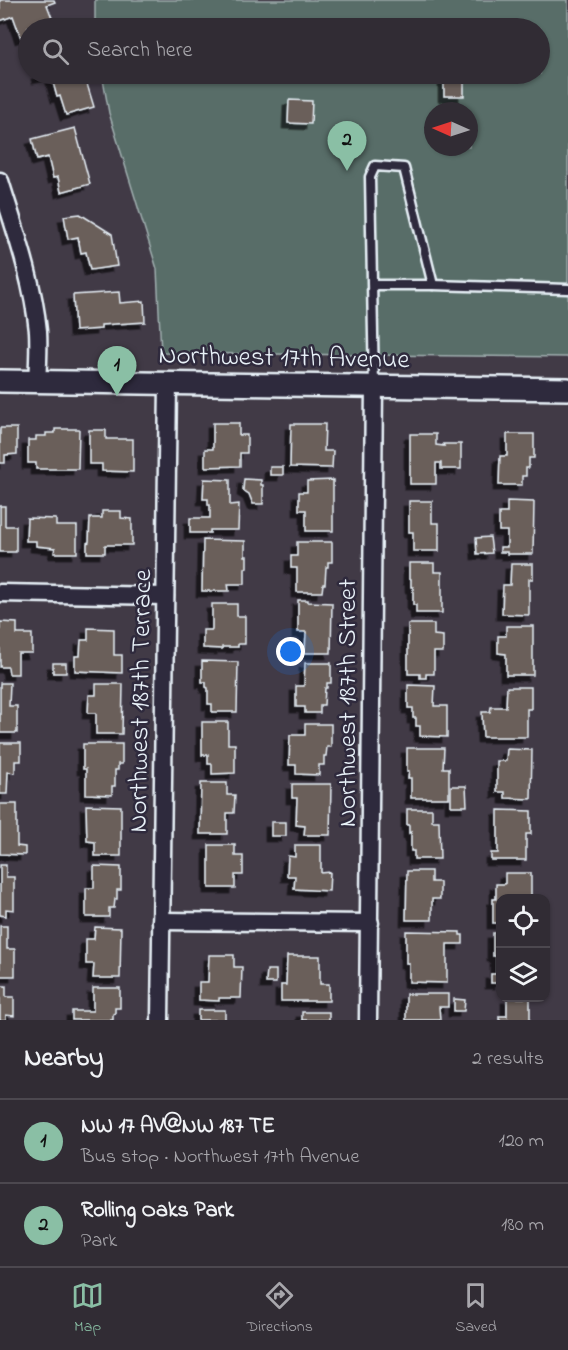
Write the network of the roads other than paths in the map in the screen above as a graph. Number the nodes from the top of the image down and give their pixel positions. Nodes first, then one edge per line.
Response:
1 (0, 181) edge
2 (373, 285) junction
3 (433, 285) junction
4 (568, 289) edge
5 (0, 381) edge
6 (37, 382) junction
7 (168, 383) junction
8 (374, 386) junction
9 (568, 388) edge
10 (0, 592) edge
11 (165, 596) junction
12 (161, 921) junction
13 (370, 923) junction
14 (160, 1020) edge
15 (368, 1020) edge

1 - 6 street
2 - 3 lane
2 - 3 lane
2 - 8 lane
3 - 4 lane
5 - 6 street, Northwest 17th Avenue
6 - 7 street, Northwest 17th Avenue
7 - 8 street, Northwest 17th Avenue
7 - 11 street, Northwest 187th Terrace
8 - 9 street, Northwest 17th Avenue
8 - 13 street, Northwest 187th Street
10 - 11 street
11 - 12 street, Northwest 187th Terrace
12 - 13 street
12 - 14 street, Northwest 187th Terrace
13 - 15 street, Northwest 187th Street

